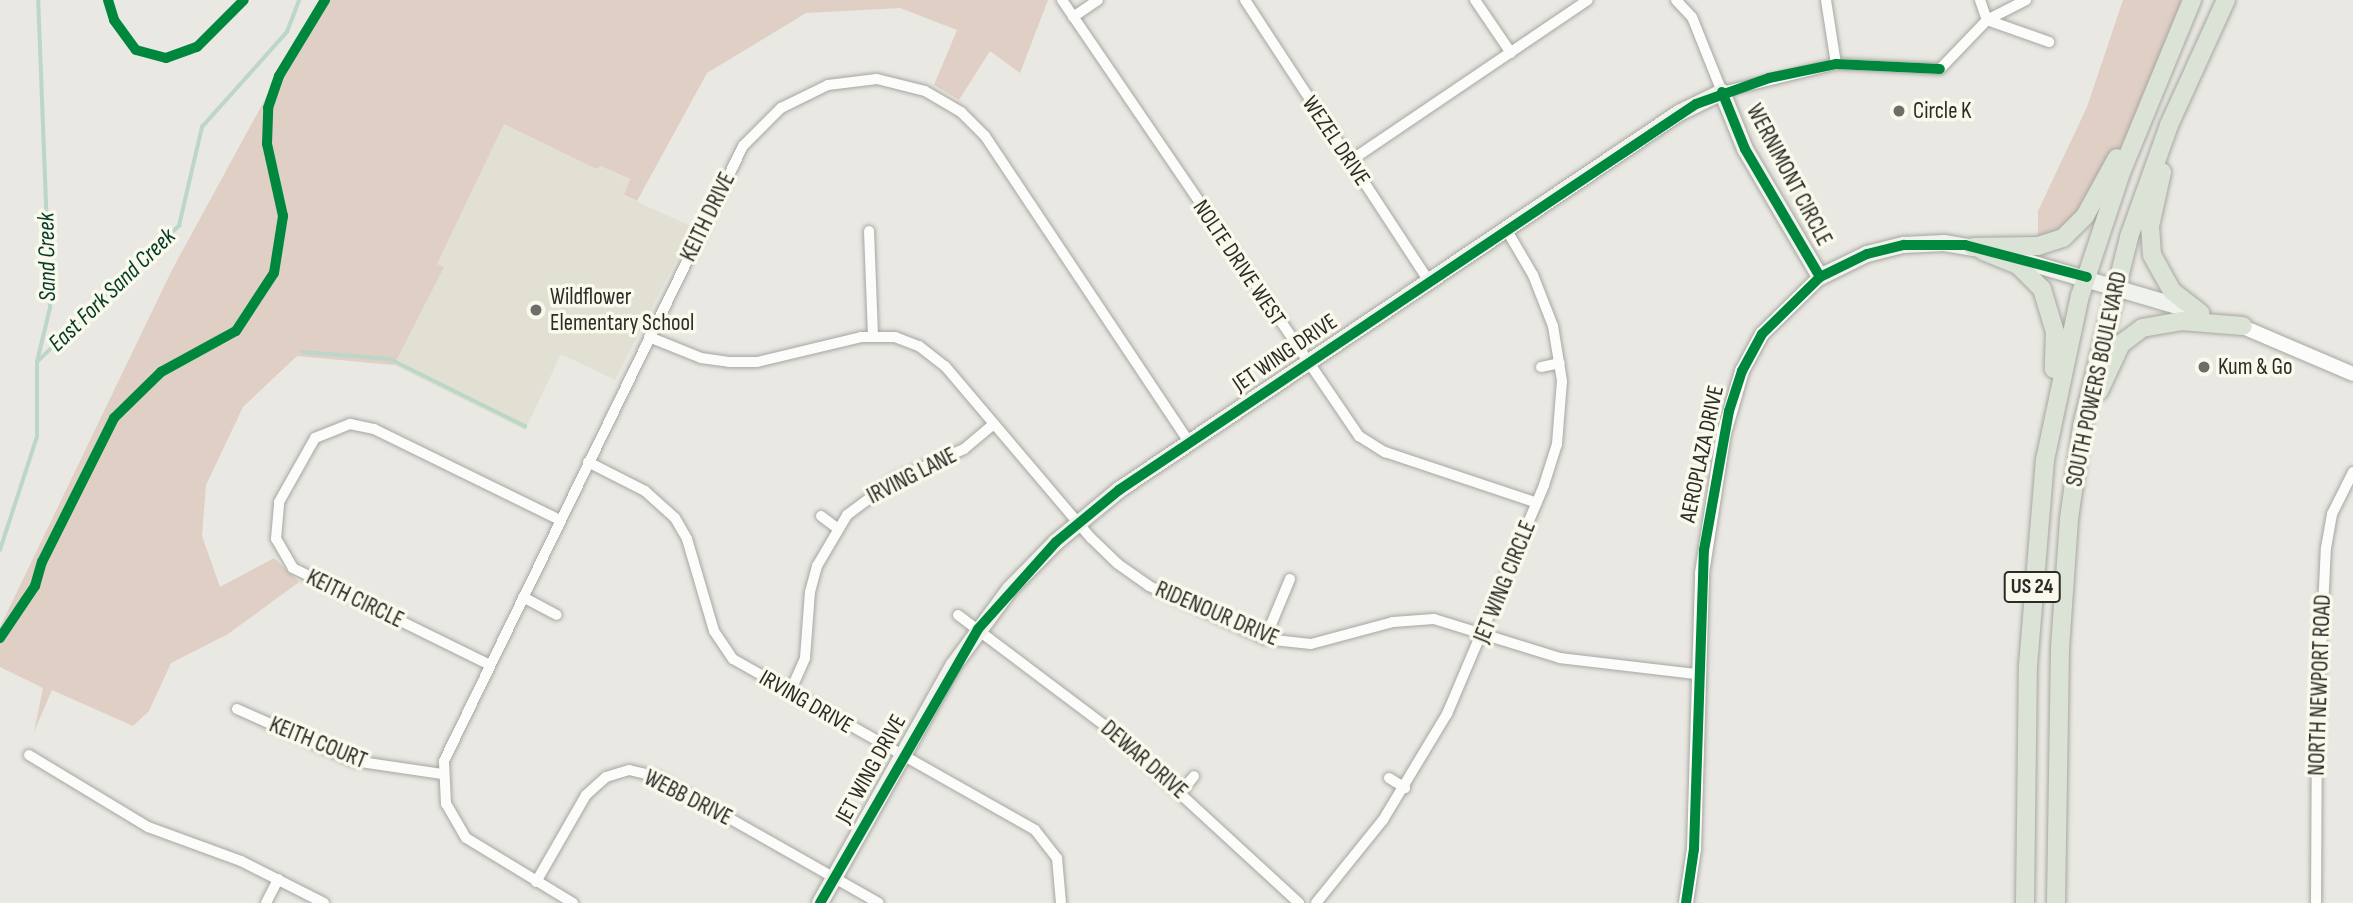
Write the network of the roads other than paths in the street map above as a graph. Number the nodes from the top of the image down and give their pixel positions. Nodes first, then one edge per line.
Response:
1 (1062, 0) edge
2 (1098, 0) edge
3 (1245, 0) edge
4 (1475, 0) edge
5 (1588, 0) edge
6 (1676, 0) edge
7 (1826, 0) edge
8 (1980, 0) edge
9 (2026, 0) edge
10 (2192, 0) edge
11 (2226, 0) edge
12 (1073, 17) junction
13 (1987, 20) junction
14 (2049, 42) dead end
15 (1511, 53) junction
16 (1836, 64) junction
17 (2193, 69) junction
18 (2159, 74) junction
19 (1723, 92) junction
20 (1350, 161) junction
21 (1506, 229) junction
22 (869, 231) dead end
23 (1973, 247) junction
24 (1820, 277) junction
25 (2087, 277) junction
26 (1429, 281) junction
27 (2115, 287) junction
28 (2200, 313) junction
29 (2243, 326) junction
30 (873, 336) junction
31 (649, 337) junction
32 (1306, 363) junction
33 (1560, 363) junction
34 (1541, 367) dead end
35 (2353, 374) edge
36 (994, 424) junction
37 (1190, 443) junction
38 (2045, 460) junction
39 (588, 462) junction
40 (2353, 472) edge
41 (2074, 479) junction
42 (1536, 503) junction
43 (821, 516) dead end
44 (560, 520) junction
45 (1078, 522) junction
46 (837, 528) junction
47 (1290, 579) dead end
48 (523, 597) junction
49 (557, 615) dead end
50 (958, 615) dead end
51 (978, 629) junction
52 (1485, 631) junction
53 (1265, 639) junction
54 (490, 665) junction
55 (1697, 674) junction
56 (790, 692) junction
57 (237, 709) dead end
58 (29, 755) dead end
59 (901, 757) junction
60 (442, 774) junction
61 (1194, 776) dead end
62 (1389, 778) dead end
63 (1405, 788) junction
64 (1182, 791) junction
65 (834, 878) junction
66 (278, 879) junction
67 (536, 883) junction
68 (266, 903) edge
69 (324, 903) edge
70 (573, 903) edge
71 (820, 903) edge
72 (879, 903) edge
73 (1061, 903) edge
74 (1299, 903) edge
75 (1316, 903) edge
76 (1686, 903) edge
77 (2025, 903) edge
78 (2056, 903) edge
79 (2316, 903) edge

1 - 12 street, NOLTE DRIVE WEST
2 - 12 street
3 - 20 street, WEZEL DRIVE
4 - 15 street
5 - 15 street
6 - 19 street, WERNIMONT CIRCLE
7 - 16 street
8 - 13 street
9 - 13 street
10 - 18 highway, SOUTH POWERS BOULEVARD / US 24
11 - 17 highway, SOUTH POWERS BOULEVARD / US 24
12 - 32 street, NOLTE DRIVE WEST
13 - 14 street
13 - 16 street, JET WING DRIVE
15 - 20 street
16 - 19 street, JET WING DRIVE
17 - 27 highway, SOUTH POWERS BOULEVARD / US 24
17 - 28 highway
18 - 23 highway
18 - 25 highway, SOUTH POWERS BOULEVARD / US 24
19 - 21 main road, JET WING DRIVE
19 - 24 main road, WERNIMONT CIRCLE
20 - 26 street, WEZEL DRIVE
21 - 26 main road, JET WING DRIVE
21 - 33 street, JET WING CIRCLE
22 - 30 street
23 - 24 main road, AEROPLAZA DRIVE
23 - 25 main road, AEROPLAZA DRIVE
23 - 38 highway
24 - 55 street, AEROPLAZA DRIVE
25 - 27 main road, AEROPLAZA DRIVE
25 - 38 highway, SOUTH POWERS BOULEVARD / US 24
26 - 32 main road, JET WING DRIVE
27 - 28 main road, AEROPLAZA DRIVE
27 - 41 highway, SOUTH POWERS BOULEVARD / US 24
28 - 29 street, AEROPLAZA DRIVE
29 - 35 street, AEROPLAZA DRIVE
29 - 41 highway
30 - 31 street, RIDENOUR DRIVE
30 - 36 street, RIDENOUR DRIVE
31 - 37 street, KEITH DRIVE
31 - 39 street, KEITH DRIVE
32 - 37 main road, JET WING DRIVE
32 - 42 street, NOLTE DRIVE WEST
33 - 34 street
33 - 42 street, JET WING CIRCLE
36 - 45 street, RIDENOUR DRIVE
36 - 46 street, IRVING LANE
37 - 45 main road, JET WING DRIVE
38 - 77 highway, SOUTH POWERS BOULEVARD / US 24
39 - 44 street, KEITH DRIVE
39 - 56 street, IRVING DRIVE
40 - 79 street, NORTH NEWPORT ROAD
41 - 78 highway, SOUTH POWERS BOULEVARD / US 24
42 - 52 street, JET WING CIRCLE
43 - 46 street
44 - 48 street, KEITH DRIVE
44 - 54 street, KEITH CIRCLE
45 - 51 main road, JET WING DRIVE
45 - 53 street, RIDENOUR DRIVE
46 - 56 street, IRVING LANE
47 - 53 street
48 - 49 street
48 - 54 street, KEITH DRIVE
50 - 51 street, DEWAR DRIVE
51 - 59 main road, JET WING DRIVE
51 - 64 street, DEWAR DRIVE
52 - 53 street, RIDENOUR DRIVE
52 - 55 street, RIDENOUR DRIVE
52 - 63 street, JET WING CIRCLE
54 - 60 street, KEITH DRIVE
55 - 76 street, AEROPLAZA DRIVE
56 - 59 street, IRVING DRIVE
57 - 60 street, KEITH COURT
58 - 66 street
59 - 65 main road, JET WING DRIVE
59 - 73 street, IRVING DRIVE
60 - 67 street, KEITH DRIVE
61 - 64 street
62 - 63 street
63 - 75 street, JET WING CIRCLE
64 - 74 street, DEWAR DRIVE
65 - 67 street, WEBB DRIVE
65 - 71 main road, JET WING DRIVE
65 - 72 street, WEBB DRIVE
66 - 68 street
66 - 69 street
67 - 70 street, KEITH DRIVE

